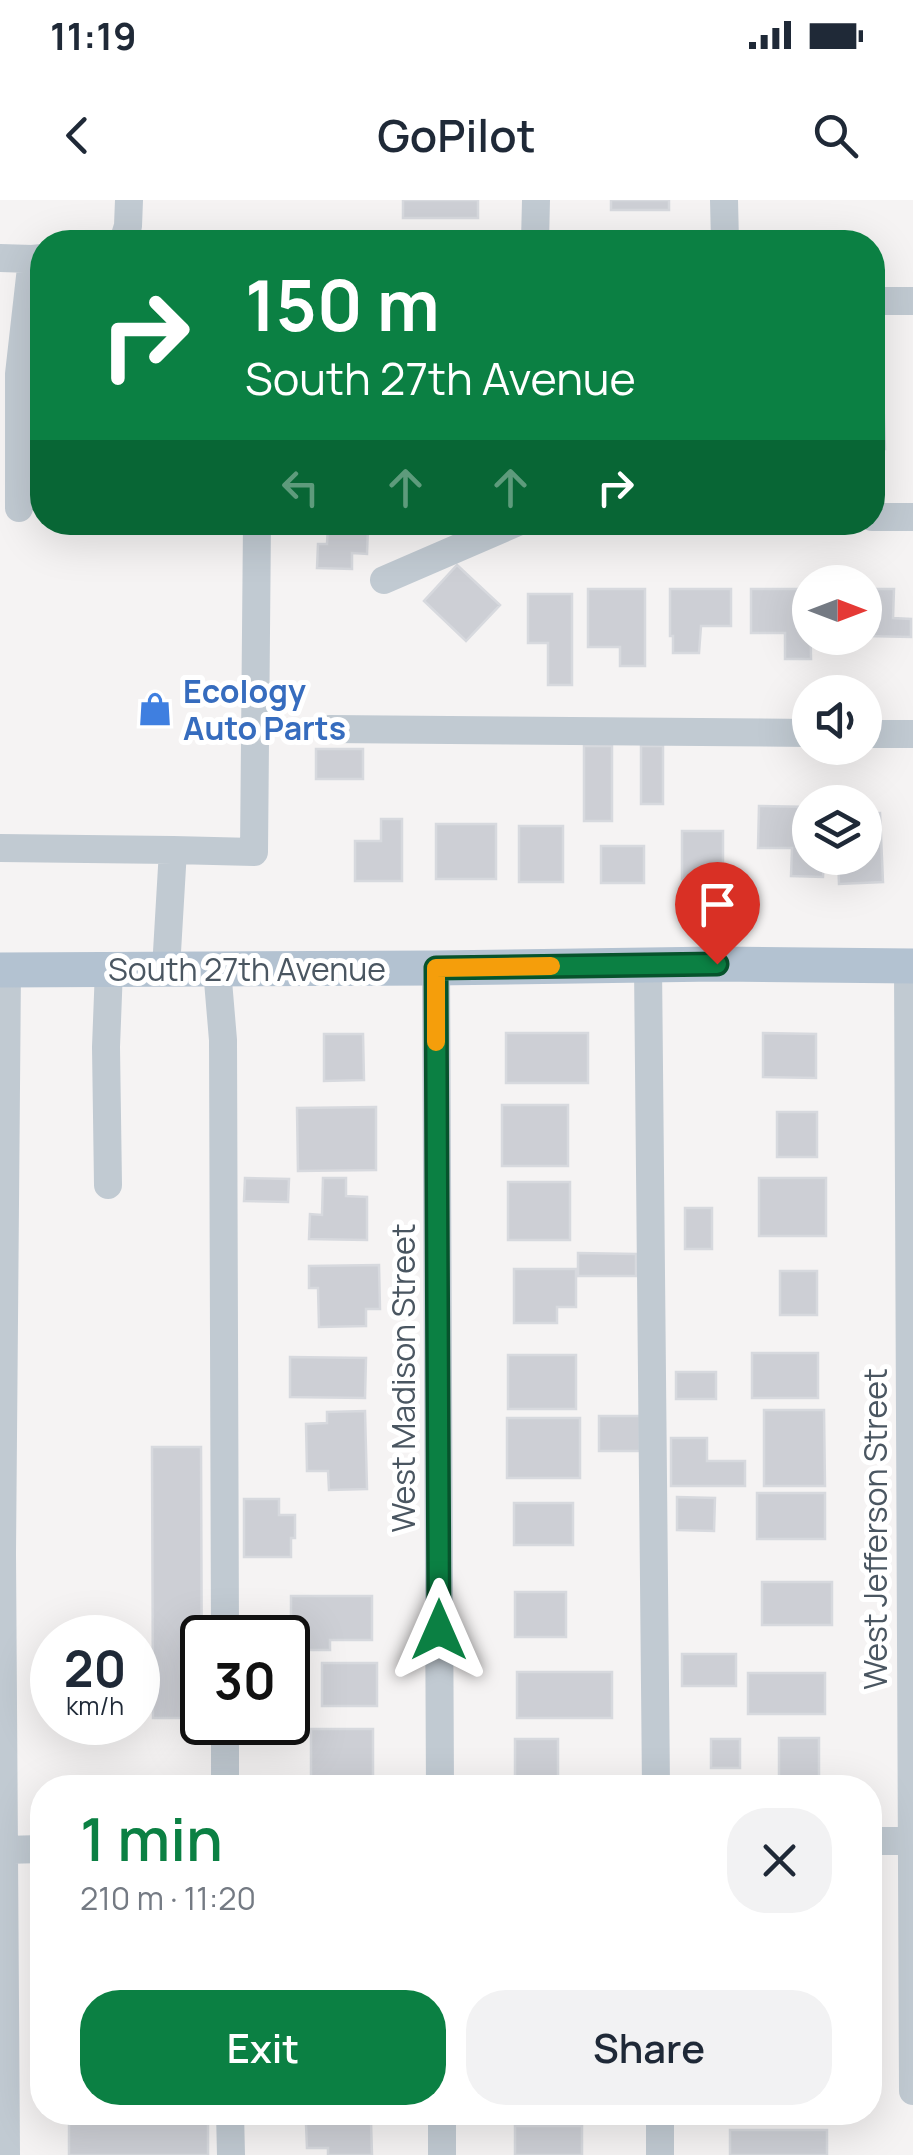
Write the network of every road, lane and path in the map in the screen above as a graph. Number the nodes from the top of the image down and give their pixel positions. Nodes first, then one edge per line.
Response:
1 (128, 200) edge
2 (536, 200) edge
3 (724, 200) edge
4 (127, 230) edge
5 (535, 230) edge
6 (725, 230) edge
7 (0, 258) edge
8 (30, 259) edge
9 (913, 301) edge
10 (885, 302) edge
11 (30, 304) edge
12 (21, 508) edge
13 (885, 517) edge
14 (913, 517) edge
15 (258, 535) edge
16 (488, 535) edge
17 (384, 580) dead end
18 (329, 729) dead end
19 (792, 733) edge
20 (882, 734) edge
21 (913, 734) edge
22 (0, 848) edge
23 (173, 850) junction
24 (648, 965) junction
25 (910, 966) edge
26 (436, 968) junction
27 (109, 969) junction
28 (166, 969) junction
29 (217, 969) junction
30 (4, 970) edge
31 (108, 1185) dead end
32 (1, 1552) edge
33 (225, 1615) edge
34 (225, 1745) edge
35 (225, 1775) edge
36 (440, 1775) edge
37 (656, 1775) edge
38 (882, 1841) edge
39 (912, 1841) edge
40 (4, 1850) junction
41 (30, 1850) edge
42 (2, 1974) edge
43 (3, 2057) edge
44 (913, 2092) edge
45 (230, 2125) edge
46 (442, 2125) edge
47 (660, 2125) edge
48 (6, 2155) edge
49 (231, 2155) edge
50 (442, 2155) edge
51 (660, 2155) edge

1 - 4 street
2 - 5 street
3 - 6 street
7 - 8 street
9 - 10 street
11 - 12 street
13 - 14 street
15 - 23 street
16 - 17 street
18 - 19 street
20 - 21 street
22 - 23 street
23 - 28 street
24 - 25 main road, South 27th Avenue
24 - 26 main road, South 27th Avenue
24 - 37 street
25 - 39 street, West Jefferson Street
26 - 29 main road, South 27th Avenue
26 - 36 street, West Madison Street
27 - 28 main road, South 27th Avenue
27 - 30 main road, South 27th Avenue
27 - 31 street
28 - 29 main road, South 27th Avenue
29 - 33 street
30 - 32 street
32 - 40 street
34 - 35 street
38 - 39 street
39 - 44 street, West Jefferson Street
40 - 41 street
40 - 42 street
42 - 43 street
43 - 48 street
45 - 49 street
46 - 50 street
47 - 51 street

